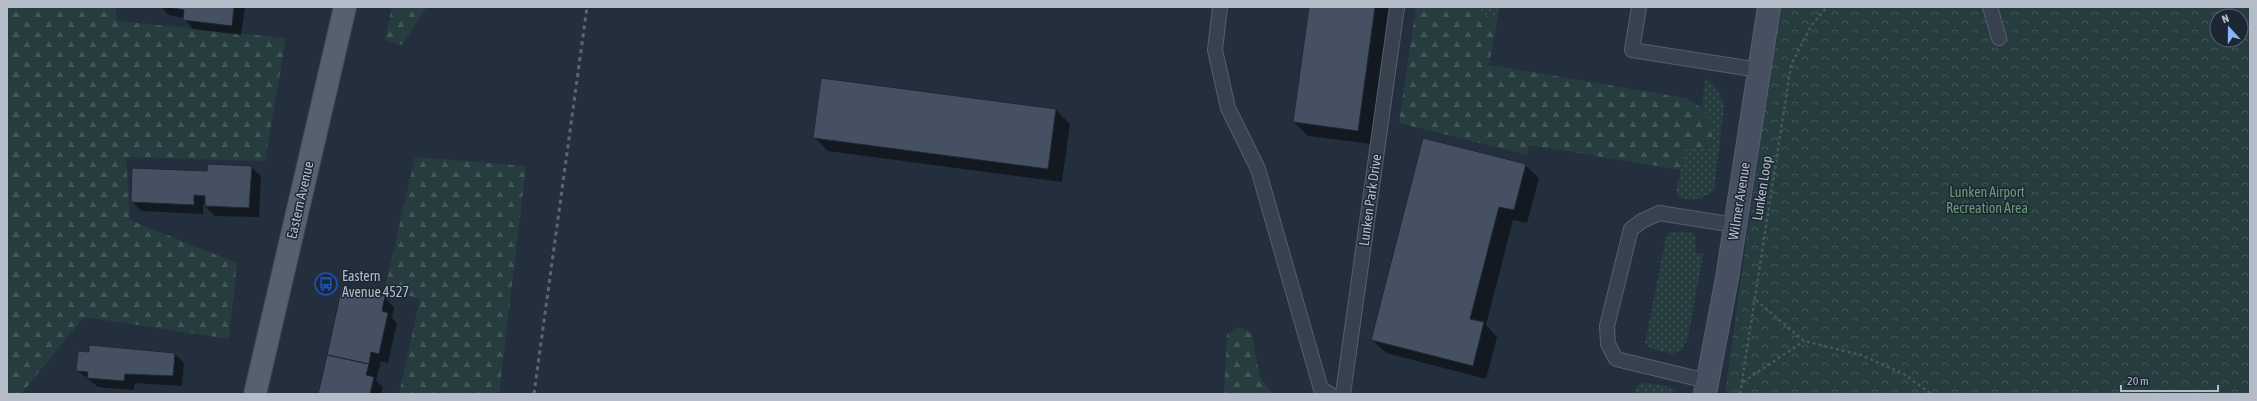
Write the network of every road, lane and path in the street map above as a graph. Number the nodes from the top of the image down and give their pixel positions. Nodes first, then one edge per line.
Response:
1 (345, 7) edge
2 (1220, 7) edge
3 (1397, 7) edge
4 (1639, 7) edge
5 (1769, 7) edge
6 (1827, 7) edge
7 (1990, 7) edge
8 (1999, 38) dead end
9 (1760, 70) junction
10 (1735, 225) junction
11 (1755, 300) junction
12 (1804, 341) junction
13 (1742, 382) junction
14 (1706, 388) edge
15 (255, 394) edge
16 (1330, 394) edge
17 (1343, 394) edge
18 (1740, 394) edge
19 (1931, 394) edge

1 - 15 main road, Eastern Avenue
2 - 16 lane
3 - 17 lane, Lunken Park Drive
4 - 9 lane
5 - 9 street, Wilmer Avenue
6 - 11 path, Lunken Loop
7 - 8 lane
9 - 10 street, Wilmer Avenue
10 - 14 street, Wilmer Avenue
10 - 14 lane
11 - 12 path
11 - 13 path, Lunken Loop
12 - 13 path
12 - 19 path
13 - 18 path, Lunken Loop

